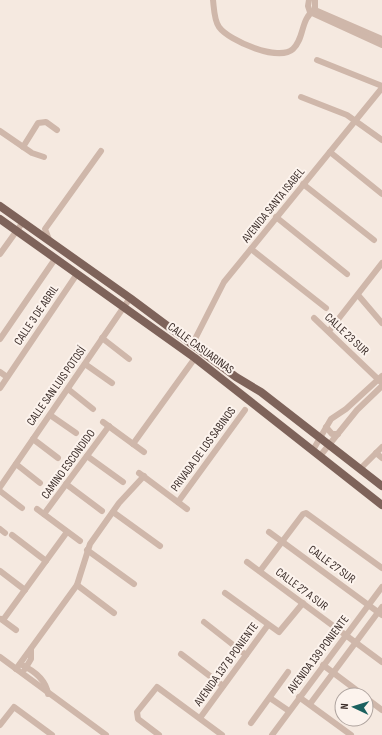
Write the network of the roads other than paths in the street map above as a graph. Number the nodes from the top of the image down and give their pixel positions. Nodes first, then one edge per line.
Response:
1 (213, 0) edge
2 (309, 0) edge
3 (315, 0) edge
4 (312, 11) junction
5 (382, 39) edge
6 (382, 45) edge
7 (317, 60) dead end
8 (382, 89) edge
9 (301, 97) dead end
10 (356, 120) junction
11 (57, 130) dead end
12 (0, 131) edge
13 (382, 140) edge
14 (23, 147) junction
15 (101, 151) dead end
16 (330, 152) junction
17 (44, 157) dead end
18 (303, 184) junction
19 (382, 194) edge
20 (0, 206) edge
21 (276, 217) junction
22 (0, 219) edge
23 (22, 222) junction
24 (16, 231) junction
25 (374, 240) dead end
26 (50, 242) junction
27 (251, 249) junction
28 (0, 254) edge
29 (55, 259) junction
30 (382, 263) edge
31 (77, 274) junction
32 (347, 274) dead end
33 (358, 295) junction
34 (130, 298) junction
35 (124, 307) junction
36 (326, 308) dead end
37 (314, 318) dead end
38 (382, 323) edge
39 (328, 331) junction
40 (102, 338) junction
41 (0, 339) edge
42 (192, 344) junction
43 (195, 358) junction
44 (129, 359) dead end
45 (85, 364) junction
46 (0, 372) edge
47 (7, 377) junction
48 (381, 379) edge
49 (112, 383) dead end
50 (382, 386) edge
51 (0, 388) edge
52 (68, 389) junction
53 (93, 409) dead end
54 (245, 410) dead end
55 (50, 415) junction
56 (336, 415) junction
57 (103, 422) dead end
58 (109, 426) junction
59 (344, 426) junction
60 (326, 427) junction
61 (76, 433) dead end
62 (338, 434) junction
63 (320, 438) junction
64 (33, 439) junction
65 (133, 444) junction
66 (329, 445) junction
67 (382, 447) edge
68 (313, 450) junction
69 (144, 452) dead end
70 (376, 453) junction
71 (87, 456) junction
72 (320, 456) junction
73 (58, 458) dead end
74 (382, 458) edge
75 (16, 464) junction
76 (360, 469) junction
77 (123, 482) dead end
78 (40, 483) dead end
79 (66, 484) junction
80 (382, 486) edge
81 (0, 487) edge
82 (0, 492) edge
83 (178, 502) junction
84 (382, 504) edge
85 (22, 508) dead end
86 (37, 509) dead end
87 (186, 509) dead end
88 (102, 511) dead end
89 (113, 512) junction
90 (44, 514) junction
91 (67, 532) junction
92 (269, 532) dead end
93 (12, 535) dead end
94 (80, 541) dead end
95 (282, 542) junction
96 (160, 546) dead end
97 (87, 550) junction
98 (46, 561) junction
99 (247, 562) dead end
100 (382, 568) edge
101 (260, 571) junction
102 (0, 572) edge
103 (134, 584) dead end
104 (77, 585) junction
105 (382, 587) edge
106 (24, 590) junction
107 (225, 593) dead end
108 (303, 603) junction
109 (368, 605) junction
110 (381, 611) edge
111 (114, 613) dead end
112 (1, 619) edge
113 (204, 622) dead end
114 (268, 625) junction
115 (16, 630) dead end
116 (346, 635) junction
117 (356, 642) junction
118 (31, 649) junction
119 (181, 654) dead end
120 (246, 655) junction
121 (0, 657) edge
122 (382, 662) edge
123 (323, 665) junction
124 (27, 667) junction
125 (19, 669) junction
126 (288, 672) dead end
127 (333, 673) junction
128 (223, 686) junction
129 (352, 687) edge
130 (48, 694) junction
131 (299, 697) junction
132 (270, 698) junction
133 (310, 704) junction
134 (289, 711) junction
135 (200, 718) junction
136 (252, 723) dead end
137 (0, 725) edge
138 (52, 735) edge
139 (106, 735) edge
140 (159, 735) edge
141 (222, 735) edge
142 (272, 735) edge
143 (351, 735) edge

1 - 4 street
2 - 4 street
3 - 4 street
4 - 5 street
4 - 6 street
7 - 8 street
8 - 10 street, AVENIDA SANTA ISABEL
9 - 10 street
10 - 13 street
10 - 16 street, AVENIDA SANTA ISABEL
11 - 14 street
12 - 14 street
14 - 17 street
15 - 26 street
16 - 18 street, AVENIDA SANTA ISABEL
16 - 19 street
18 - 21 street, AVENIDA SANTA ISABEL
18 - 25 street
20 - 23 main road, CALLE CASUARINAS
21 - 27 street, AVENIDA SANTA ISABEL
21 - 32 street
22 - 24 main road, CALLE CASUARINAS
23 - 24 street
23 - 26 main road, CALLE CASUARINAS
24 - 28 street
24 - 29 main road, CALLE CASUARINAS
26 - 34 main road, CALLE CASUARINAS
27 - 36 street
27 - 42 street, AVENIDA SANTA ISABEL
29 - 31 main road, CALLE CASUARINAS
29 - 41 street
30 - 33 street
31 - 35 main road, CALLE CASUARINAS
31 - 47 street, CALLE 3 DE ABRIL
33 - 38 street
33 - 39 street
34 - 35 street, CALLE SAN LUIS POTOSÍ
34 - 42 main road, CALLE CASUARINAS
35 - 40 street, CALLE SAN LUIS POTOSÍ
35 - 43 main road, CALLE CASUARINAS
37 - 39 street, CALLE 23 SUR
39 - 48 street, CALLE 23 SUR
40 - 44 street
40 - 45 street, CALLE SAN LUIS POTOSÍ
42 - 63 main road, CALLE CASUARINAS
43 - 65 street
43 - 68 main road, CALLE CASUARINAS
45 - 49 street
45 - 52 street, CALLE SAN LUIS POTOSÍ
46 - 47 street
47 - 51 street, CALLE 3 DE ABRIL
48 - 56 street
50 - 59 street
52 - 53 street
52 - 55 street, CALLE SAN LUIS POTOSÍ
54 - 83 street, PRIVADA DE LOS SABINOS
55 - 61 street
55 - 64 street, CALLE SAN LUIS POTOSÍ
56 - 59 street
56 - 60 street
57 - 58 street
58 - 65 street
58 - 71 street, CAMINO ESCONDIDO
59 - 62 street
60 - 62 street
60 - 63 street
62 - 66 street
63 - 66 main road, CALLE CASUARINAS
63 - 68 street
64 - 73 street
64 - 75 street, CALLE SAN LUIS POTOSÍ
65 - 69 street
66 - 72 street
66 - 76 main road, CALLE CASUARINAS
67 - 70 street
68 - 72 main road, CALLE CASUARINAS
70 - 74 street
70 - 76 street
71 - 77 street
71 - 79 street, CAMINO ESCONDIDO
72 - 84 main road, CALLE CASUARINAS
75 - 78 street
75 - 81 street, CALLE SAN LUIS POTOSÍ
76 - 80 main road, CALLE CASUARINAS
79 - 88 street
79 - 90 street, CAMINO ESCONDIDO
82 - 85 street
83 - 87 street
83 - 89 street
86 - 90 street
89 - 96 street
89 - 97 street
90 - 91 street
91 - 94 street
91 - 98 street
92 - 95 street, CALLE 27 SUR
93 - 98 street
95 - 100 street
95 - 101 street
95 - 109 street, CALLE 27 SUR
97 - 103 street
97 - 104 street
98 - 106 street
99 - 101 street, CALLE 27 A SUR
101 - 108 street, CALLE 27 A SUR
102 - 106 street
104 - 111 street
104 - 118 street
105 - 109 street, AVENIDA 139 PONIENTE
106 - 112 street
107 - 114 street
108 - 114 street, AVENIDA 137 B PONIENTE
108 - 116 street, CALLE 27 A SUR
109 - 110 street, CALLE 27 SUR
109 - 116 street, AVENIDA 139 PONIENTE
110 - 117 street, AVENIDA 139 PONIENTE
112 - 115 street
113 - 120 street
114 - 120 street, AVENIDA 137 B PONIENTE
116 - 117 street, CALLE 27 A SUR
116 - 123 street, AVENIDA 139 PONIENTE
117 - 122 street, CALLE 27 A SUR
117 - 127 street, AVENIDA 139 PONIENTE
118 - 124 street
118 - 125 street
119 - 128 street
120 - 128 street, AVENIDA 137 B PONIENTE
121 - 125 street
123 - 127 street
123 - 131 street, AVENIDA 139 PONIENTE
124 - 125 street
124 - 130 street
125 - 130 street
126 - 132 street
127 - 129 street
127 - 133 street, AVENIDA 139 PONIENTE
128 - 135 street, AVENIDA 137 B PONIENTE
130 - 139 street
131 - 133 street
131 - 134 street, AVENIDA 139 PONIENTE
132 - 134 street
132 - 136 street
133 - 143 street
134 - 142 street, AVENIDA 139 PONIENTE
135 - 140 street
135 - 141 street
137 - 138 street

